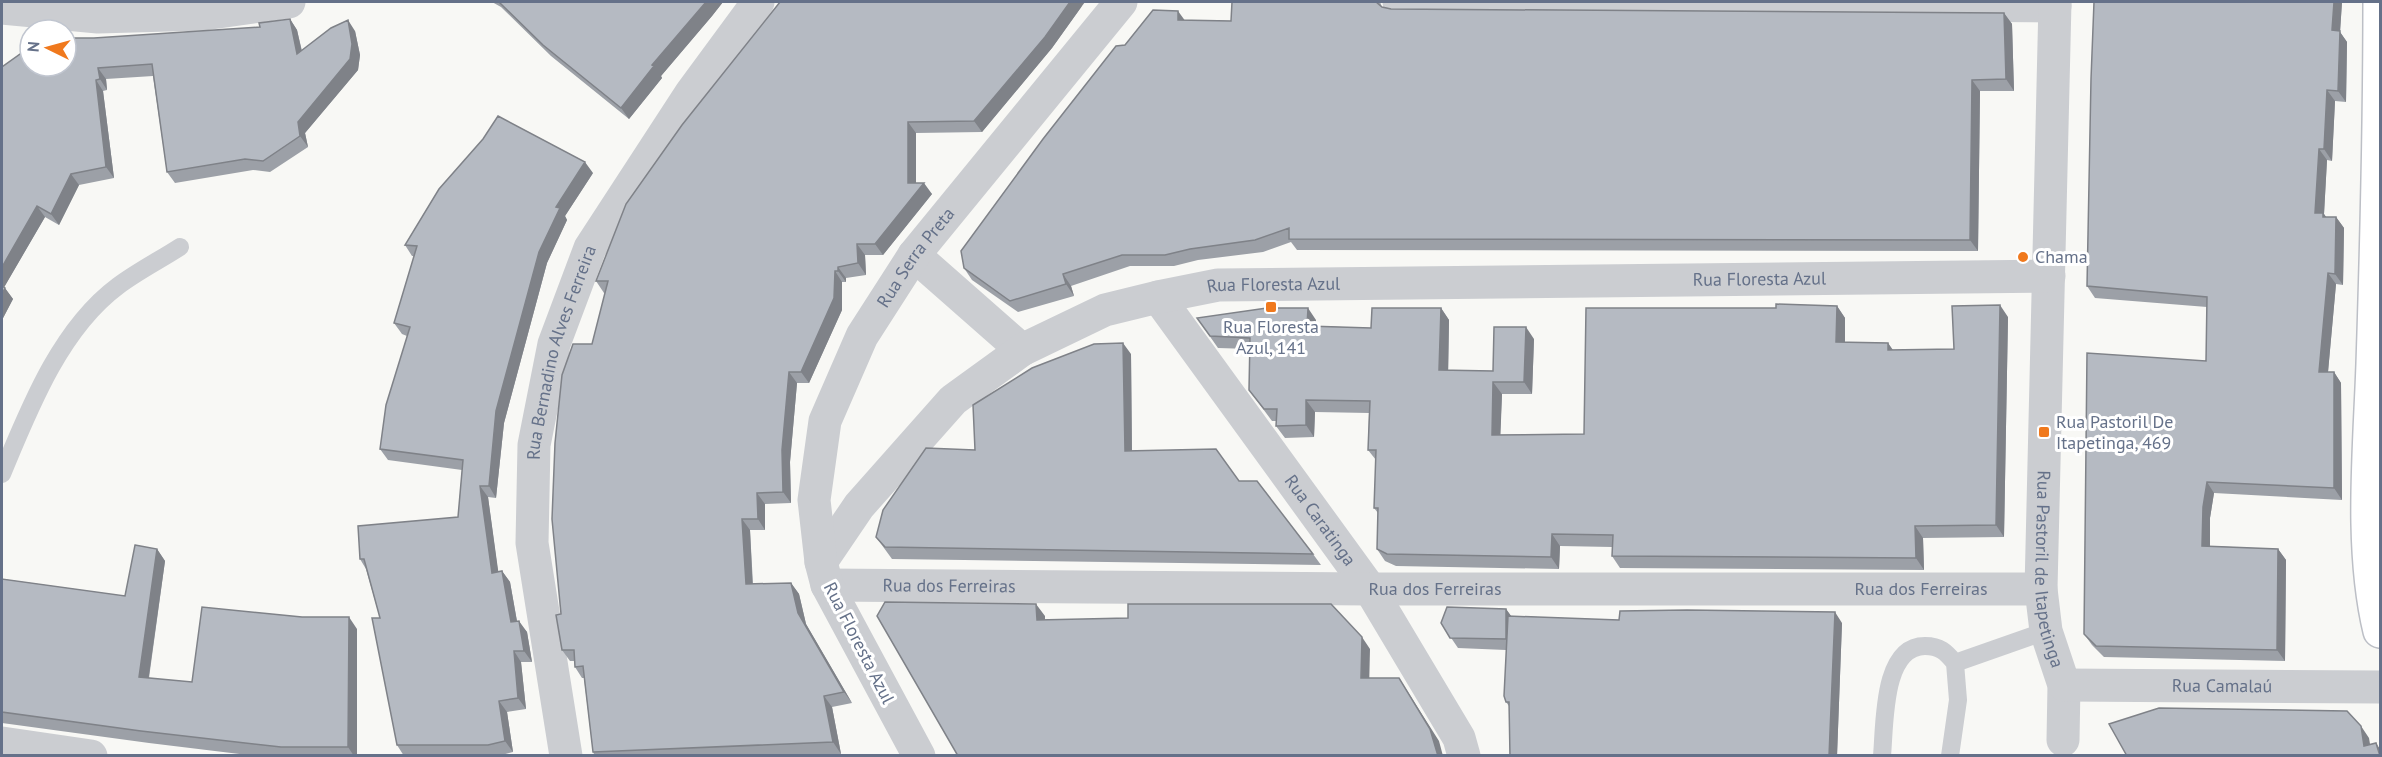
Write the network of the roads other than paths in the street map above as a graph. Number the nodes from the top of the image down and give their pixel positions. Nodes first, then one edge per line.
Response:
1 (289, 2) edge
2 (758, 2) edge
3 (1121, 2) edge
4 (1399, 2) edge
5 (2380, 2) edge
6 (2055, 4) edge
7 (2, 8) edge
8 (2380, 108) edge
9 (180, 247) dead end
10 (914, 255) junction
11 (2049, 276) junction
12 (1158, 297) junction
13 (1022, 350) junction
14 (2, 474) edge
15 (824, 573) junction
16 (1370, 589) junction
17 (2041, 589) junction
18 (2379, 621) edge
19 (2046, 631) junction
20 (1955, 663) junction
21 (2064, 685) junction
22 (2380, 687) edge
23 (2, 743) edge
24 (2064, 750) edge
25 (91, 756) edge
26 (566, 756) edge
27 (919, 756) edge
28 (1464, 756) edge
29 (1882, 756) edge
30 (1950, 756) edge

1 - 7 street
2 - 26 street, Rua Bernadino Alves Ferreira
3 - 10 street, Rua Serra Preta
4 - 6 street
5 - 8 main road
6 - 11 street, Rua Pastoril de Itapetinga
8 - 18 main road
9 - 14 lane
10 - 13 street
10 - 15 street, Rua Serra Preta
11 - 12 street, Rua Floresta Azul
11 - 17 street, Rua Pastoril de Itapetinga
12 - 13 street, Rua Floresta Azul
12 - 16 street, Rua Caratinga
13 - 15 street, Rua Floresta Azul
15 - 16 street, Rua dos Ferreiras
15 - 27 street, Rua Floresta Azul
16 - 17 street, Rua dos Ferreiras
16 - 28 street, Rua Caratinga
17 - 19 street, Rua Pastoril de Itapetinga
19 - 20 lane
19 - 21 street, Rua Pastoril de Itapetinga
20 - 29 lane
20 - 30 lane
21 - 22 street, Rua Camalaú
21 - 24 street, Rua Pastoril de Itapetinga
23 - 25 street

